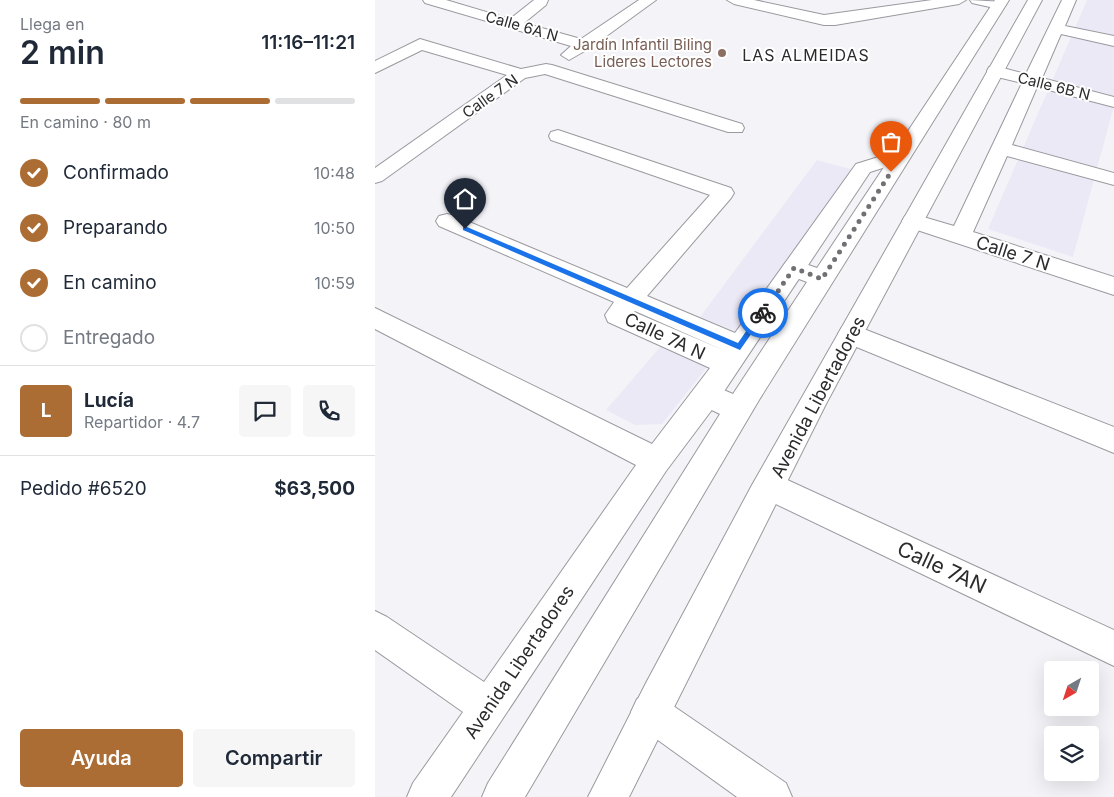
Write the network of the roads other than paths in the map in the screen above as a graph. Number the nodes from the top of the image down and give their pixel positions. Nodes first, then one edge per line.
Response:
1 (430, 0) edge
2 (541, 0) edge
3 (649, 0) edge
4 (734, 0) edge
5 (855, 0) edge
6 (959, 0) edge
7 (977, 0) edge
8 (1035, 0) edge
9 (1069, 0) edge
10 (1000, 2) edge
11 (835, 20) junction
12 (514, 23) junction
13 (1055, 28) junction
14 (1114, 41) edge
15 (584, 45) junction
16 (375, 68) edge
17 (546, 69) junction
18 (995, 71) junction
19 (520, 74) junction
20 (1031, 80) junction
21 (1114, 102) edge
22 (735, 128) dead end
23 (559, 136) dead end
24 (1000, 148) junction
25 (901, 156) junction
26 (375, 177) edge
27 (1114, 179) edge
28 (447, 221) dead end
29 (913, 221) junction
30 (960, 236) junction
31 (794, 268) junction
32 (822, 279) junction
33 (1114, 286) edge
34 (629, 300) junction
35 (375, 318) edge
36 (851, 334) junction
37 (734, 355) junction
38 (707, 395) junction
39 (738, 410) junction
40 (1114, 440) edge
41 (656, 461) junction
42 (770, 486) junction
43 (375, 629) edge
44 (1114, 648) edge
45 (488, 707) junction
46 (650, 712) junction
47 (427, 797) edge
48 (502, 797) edge
49 (608, 797) edge
50 (772, 797) edge

1 - 12 street, Calle 6A N
2 - 12 street
3 - 15 street
4 - 11 street
5 - 11 street
6 - 11 street
7 - 10 street
8 - 18 street, Avenida Libertadores
9 - 13 street
10 - 25 street
12 - 15 street, Calle 6A N
13 - 14 street
13 - 20 street
15 - 17 street
16 - 19 street
17 - 19 street, Calle 7 N
17 - 22 street, Calle 7 N
18 - 20 street, Calle 6B N
18 - 29 street, Avenida Libertadores
19 - 26 street, Calle 7 N
20 - 21 street, Calle 6B N
20 - 24 street
23 - 34 street
24 - 27 street
24 - 30 street
25 - 31 street, Avenida Libertadores
25 - 32 street
28 - 34 street, Calle 7A N
29 - 30 street, Calle 7 N
29 - 36 street, Avenida Libertadores
30 - 33 street, Calle 7 N
31 - 32 street
31 - 37 street, Avenida Libertadores
32 - 39 street
34 - 37 street, Calle 7A N
35 - 41 street
36 - 40 street
36 - 42 street, Avenida Libertadores
37 - 38 street, Avenida Libertadores
38 - 39 street
38 - 41 street, Avenida Libertadores
39 - 48 street
41 - 45 street, Avenida Libertadores
42 - 44 street, Calle 7AN
42 - 46 street, Avenida Libertadores
43 - 45 street
45 - 47 street, Avenida Libertadores
46 - 49 street, Avenida Libertadores
46 - 50 street

